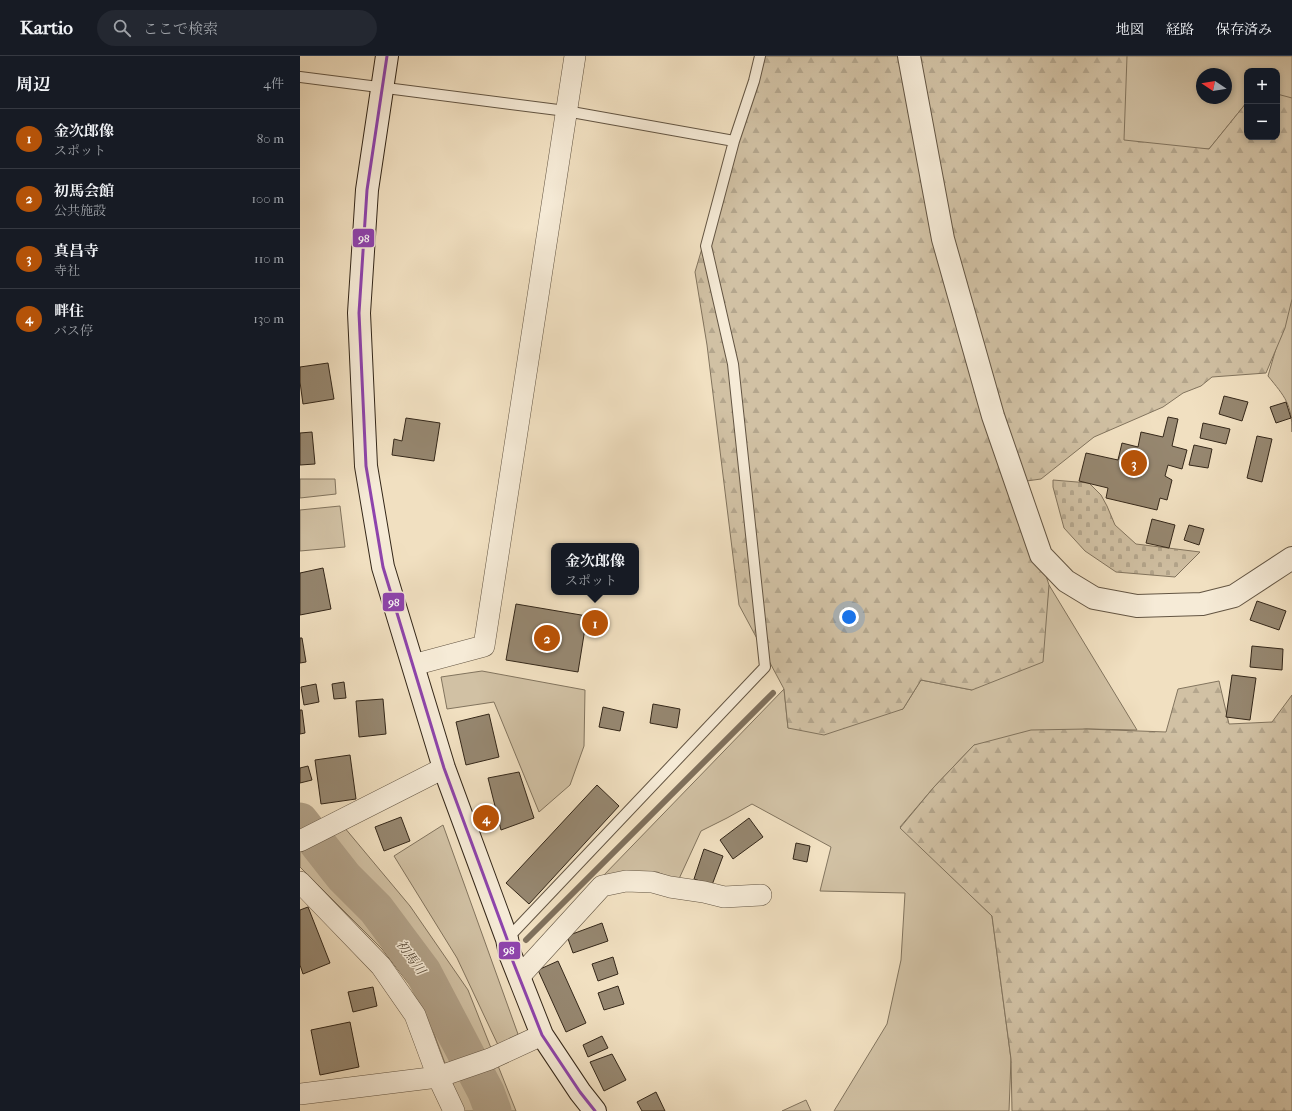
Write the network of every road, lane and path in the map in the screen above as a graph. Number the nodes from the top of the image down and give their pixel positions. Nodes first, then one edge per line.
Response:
1 (387, 56) edge
2 (575, 56) edge
3 (760, 56) edge
4 (909, 56) edge
5 (300, 77) edge
6 (382, 88) junction
7 (566, 111) junction
8 (734, 141) junction
9 (1292, 558) edge
10 (413, 665) junction
11 (444, 768) junction
12 (300, 842) edge
13 (300, 882) edge
14 (761, 895) dead end
15 (507, 939) junction
16 (519, 977) junction
17 (542, 1035) junction
18 (442, 1076) junction
19 (300, 1094) edge
20 (454, 1111) edge
21 (595, 1111) edge

1 - 6 main road
2 - 7 street
3 - 8 lane
4 - 9 main road
5 - 6 lane
6 - 7 lane
6 - 10 main road
7 - 8 lane
7 - 10 street
8 - 15 lane
10 - 11 main road
11 - 12 street
11 - 15 main road
13 - 18 street
14 - 16 street
15 - 16 main road
16 - 17 main road
17 - 18 street
17 - 21 main road
18 - 19 street
18 - 20 street

